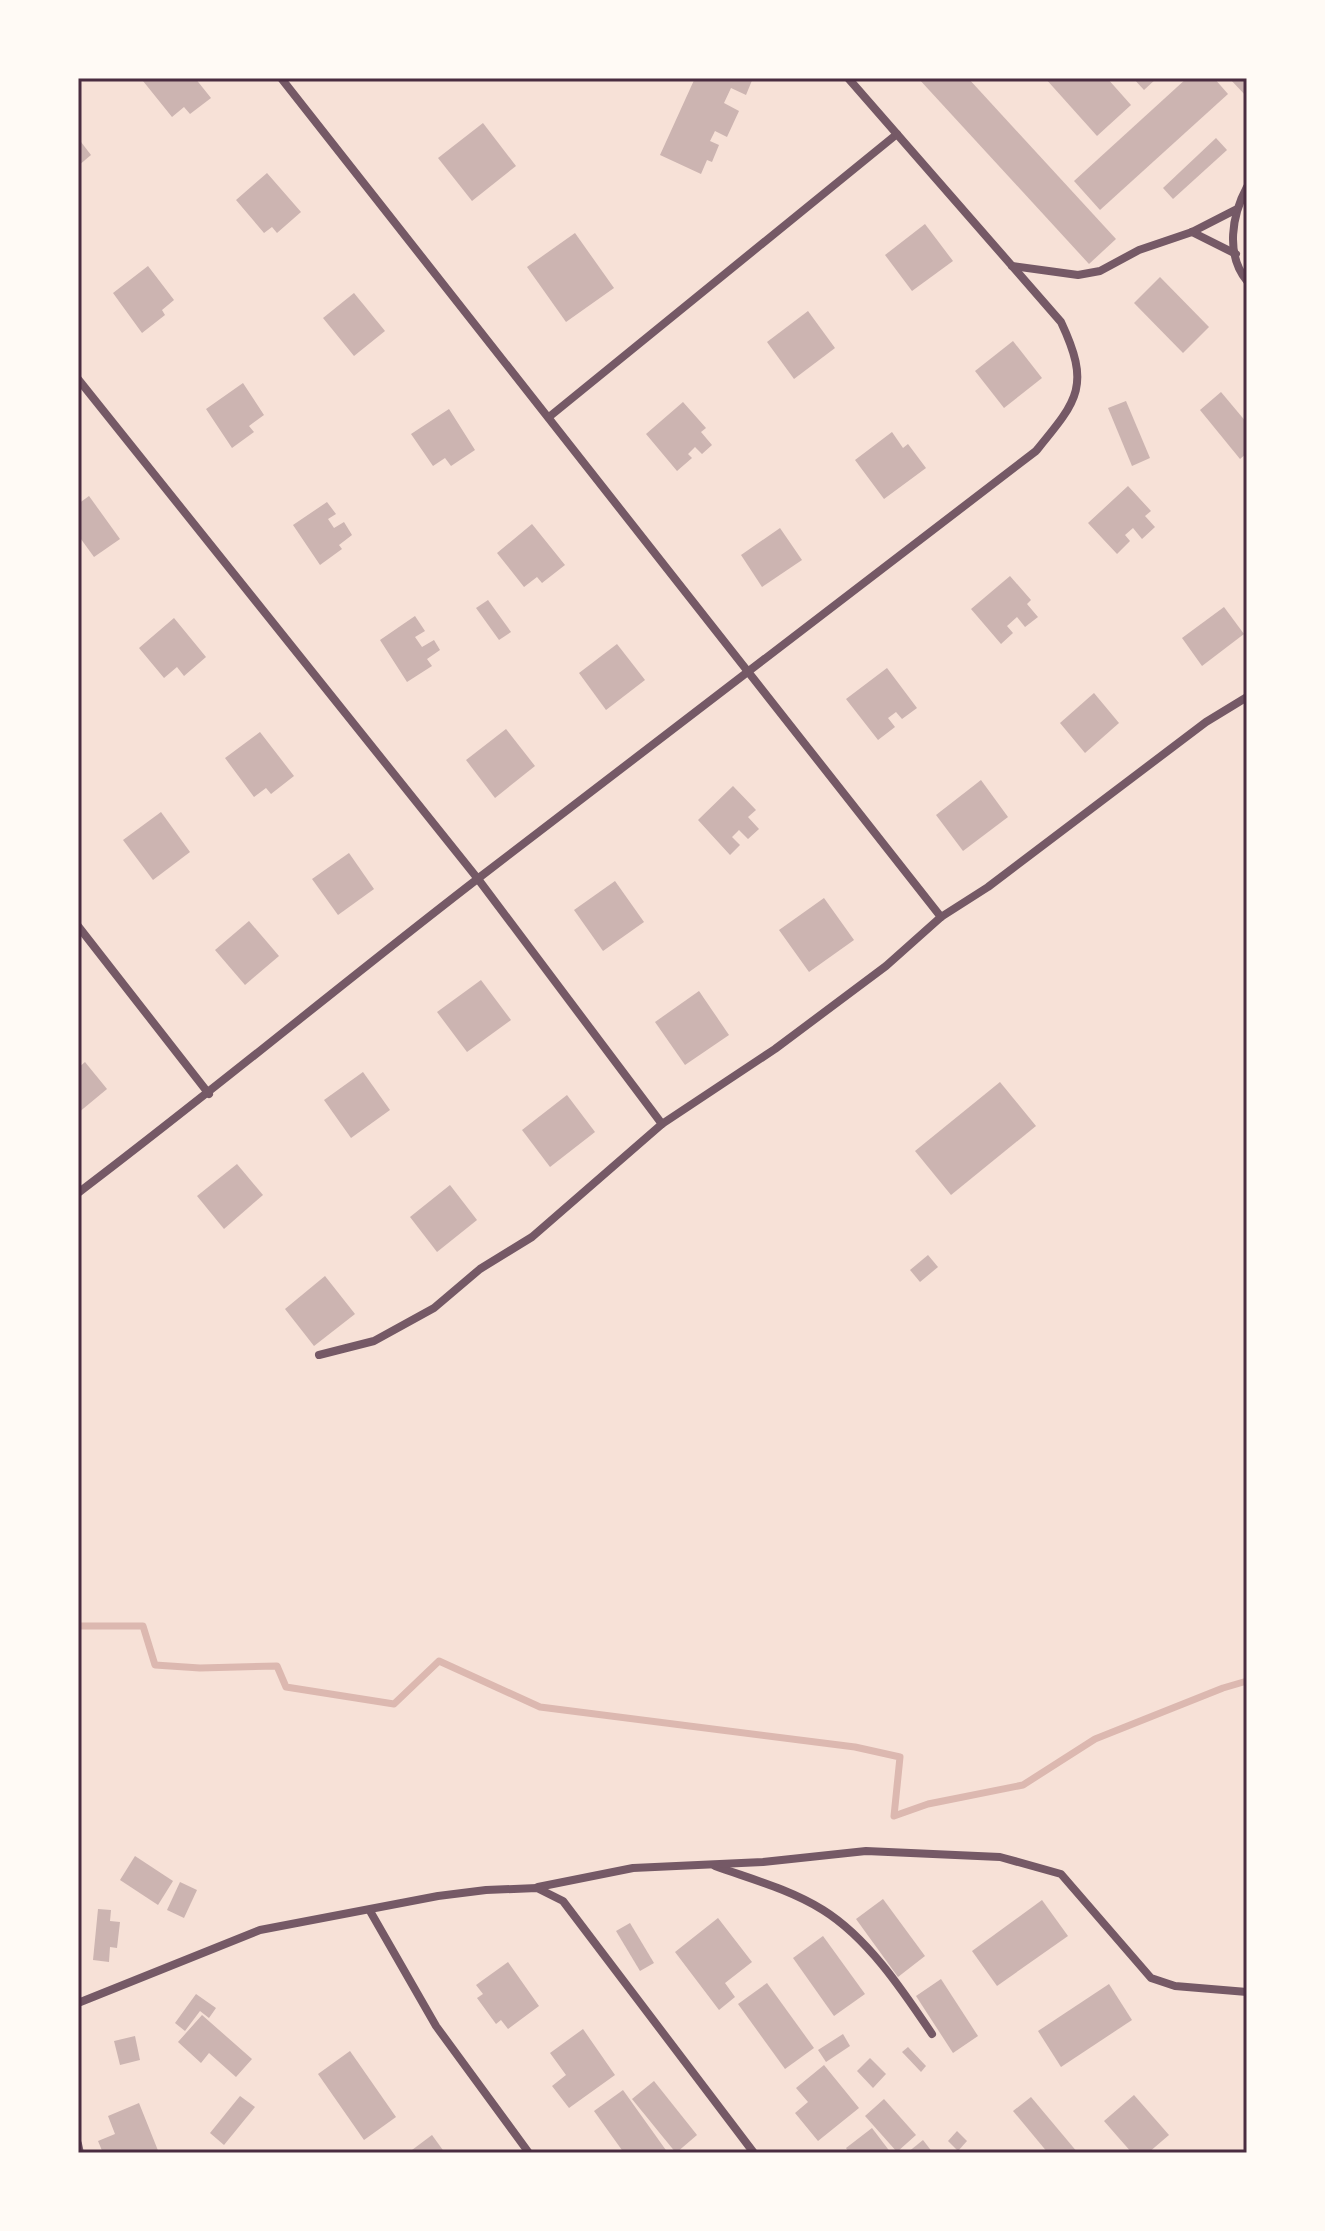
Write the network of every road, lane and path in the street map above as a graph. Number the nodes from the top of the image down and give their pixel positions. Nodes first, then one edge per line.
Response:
1 (281, 78) edge
2 (848, 78) edge
3 (897, 134) junction
4 (1247, 187) edge
5 (1235, 210) junction
6 (1192, 232) junction
7 (1236, 254) junction
8 (1012, 266) junction
9 (1247, 281) edge
10 (78, 379) edge
11 (549, 417) junction
12 (751, 673) junction
13 (1247, 697) edge
14 (478, 879) junction
15 (941, 917) junction
16 (78, 926) edge
17 (209, 1094) junction
18 (662, 1124) junction
19 (78, 1193) edge
20 (319, 1355) dead end
21 (711, 1864) junction
22 (537, 1888) junction
23 (370, 1911) junction
24 (1247, 1992) edge
25 (78, 2003) edge
26 (932, 2034) dead end
27 (78, 2144) edge
28 (80, 2153) edge
29 (529, 2153) edge
30 (754, 2153) edge

1 - 11 street
2 - 3 street
3 - 8 street
3 - 11 street
4 - 5 street
5 - 6 street
5 - 7 street
6 - 7 street
6 - 8 street
7 - 9 street
8 - 12 street
10 - 14 street
11 - 12 street
12 - 14 street
12 - 15 street
13 - 15 street
14 - 17 street
14 - 18 street
15 - 18 street
16 - 17 street
17 - 19 street
18 - 20 street
21 - 22 street
21 - 24 street
21 - 26 street
22 - 23 street
22 - 30 street
23 - 25 street
23 - 29 street
27 - 28 street

